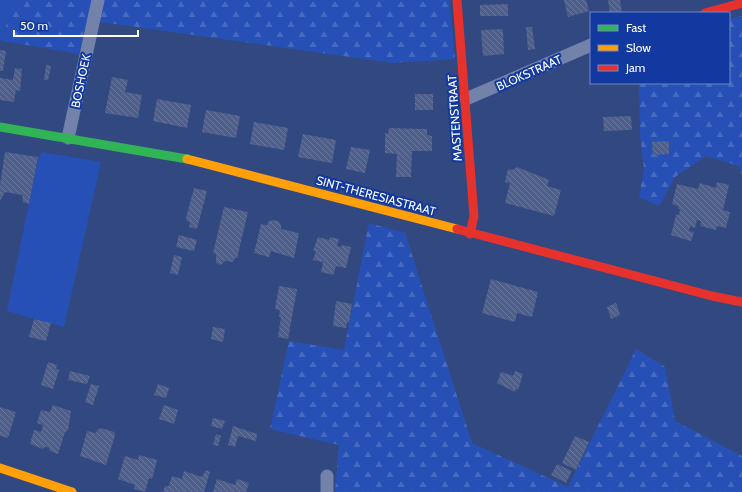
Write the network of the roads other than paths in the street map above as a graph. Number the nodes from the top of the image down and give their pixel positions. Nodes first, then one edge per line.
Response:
1 (98, 0) edge
2 (457, 0) edge
3 (742, 3) edge
4 (710, 12) edge
5 (590, 45) edge
6 (466, 99) junction
7 (0, 127) edge
8 (68, 138) junction
9 (470, 234) junction
10 (742, 302) edge
11 (0, 468) edge
12 (327, 476) dead end
13 (72, 492) edge
14 (327, 492) edge

1 - 8 street, BOSHOEK
2 - 6 street, MASTENSTRAAT
3 - 4 street
5 - 6 street, BLOKSTRAAT
6 - 9 street, MASTENSTRAAT
7 - 8 street, SINT-THERESIASTRAAT
8 - 9 street, SINT-THERESIASTRAAT
9 - 10 street, SINT-THERESIASTRAAT
11 - 13 street
12 - 14 street

